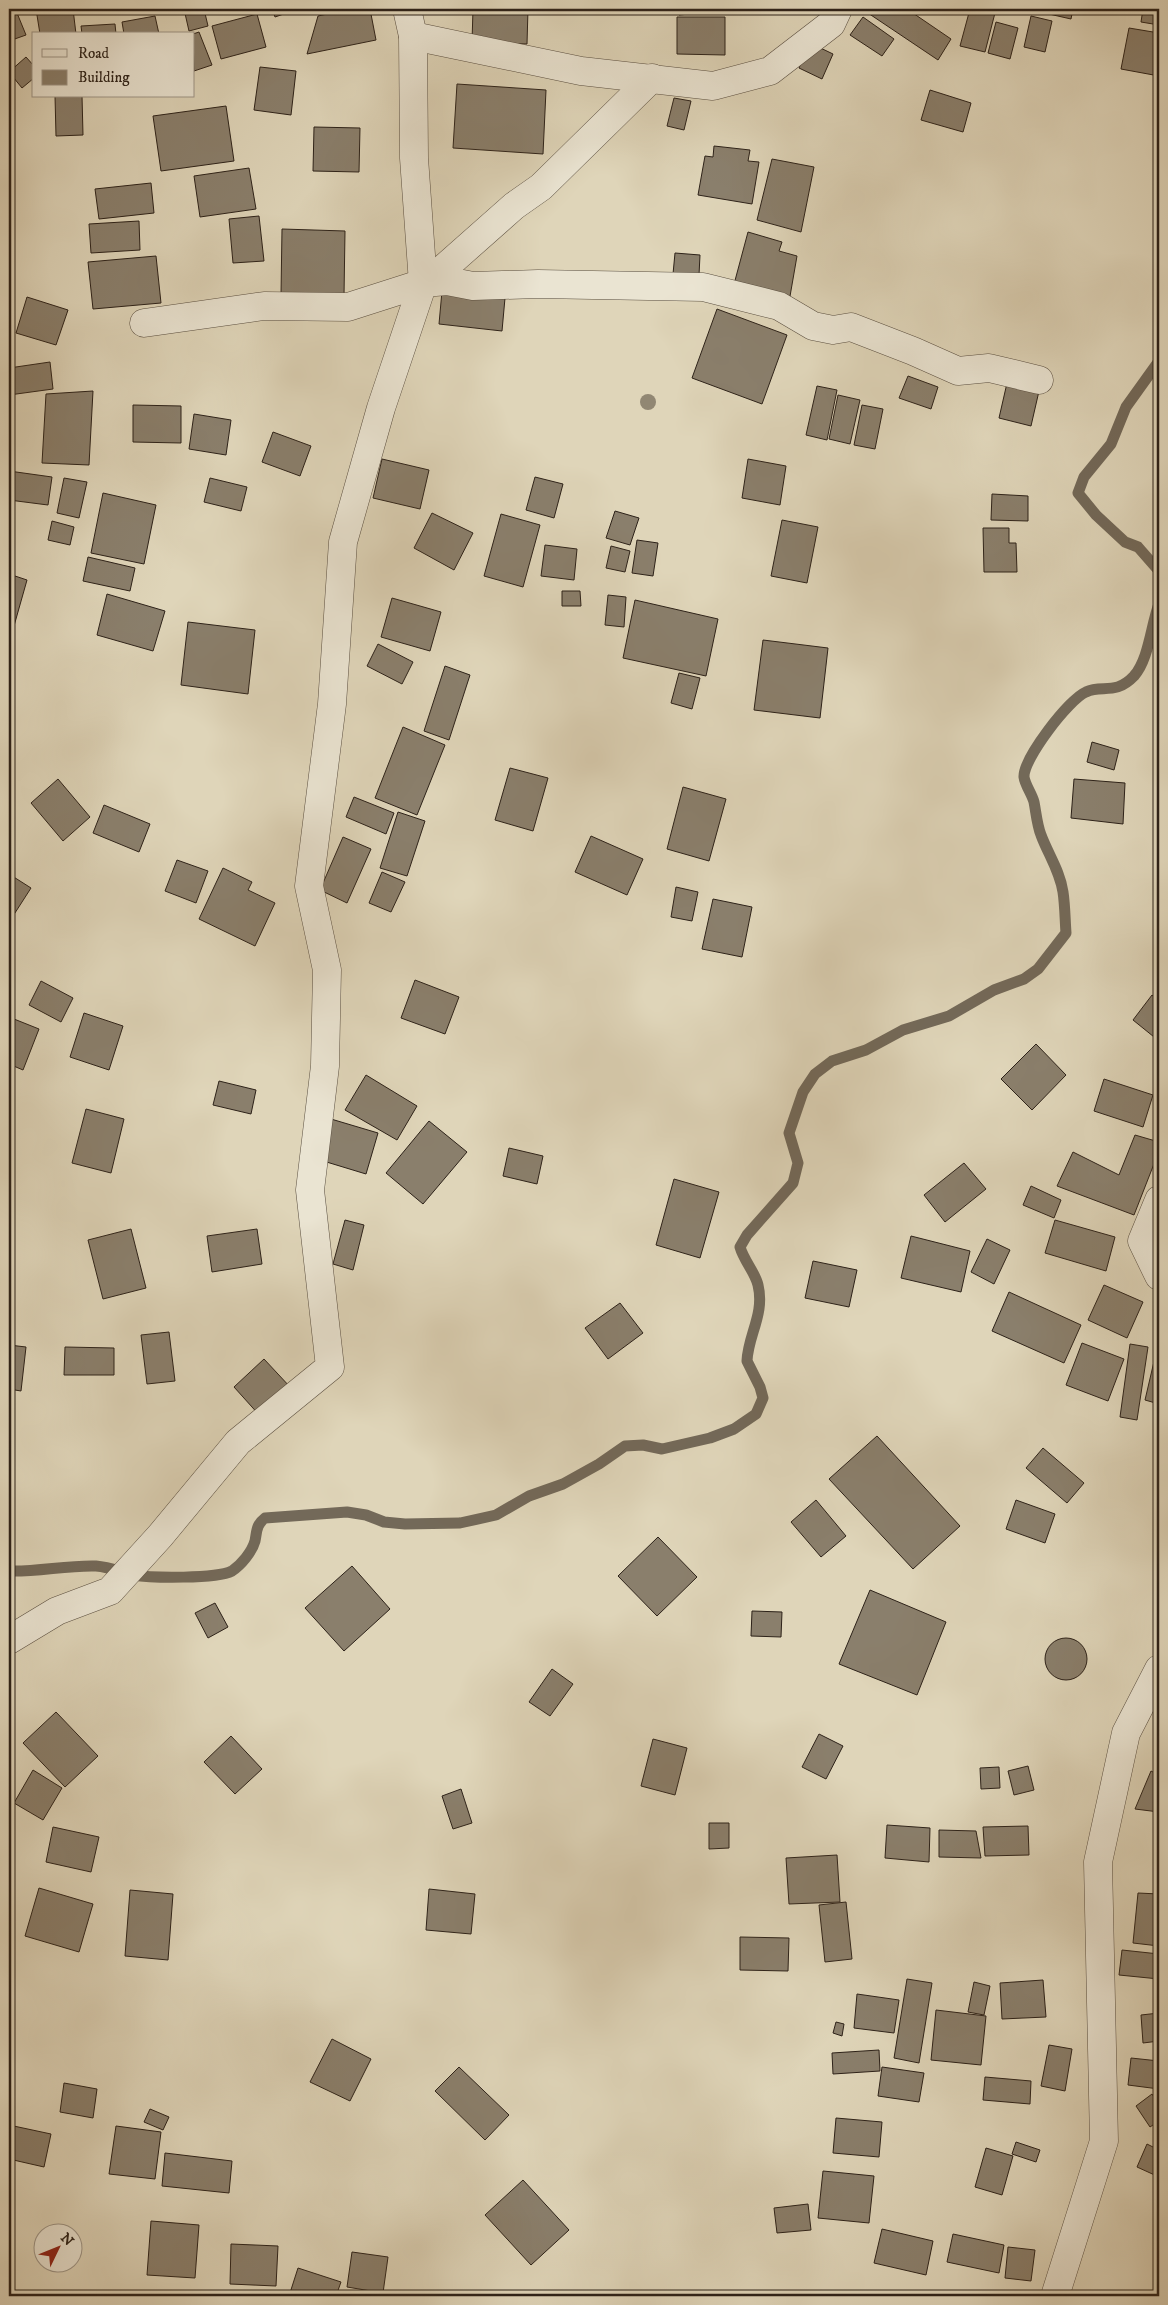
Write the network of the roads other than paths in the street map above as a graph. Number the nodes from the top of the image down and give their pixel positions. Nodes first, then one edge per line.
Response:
1 (407, 9) edge
2 (838, 9) edge
3 (413, 36) junction
4 (652, 78) junction
5 (423, 283) junction
6 (144, 323) dead end
7 (1039, 380) dead end
8 (1159, 1200) edge
9 (1159, 1276) edge
10 (9, 1640) edge
11 (1159, 1669) edge
12 (1055, 2296) edge

1 - 3 street
2 - 4 street
3 - 4 street
3 - 5 street
4 - 5 street
5 - 6 street
5 - 7 street
5 - 10 street
8 - 9 street
11 - 12 street

